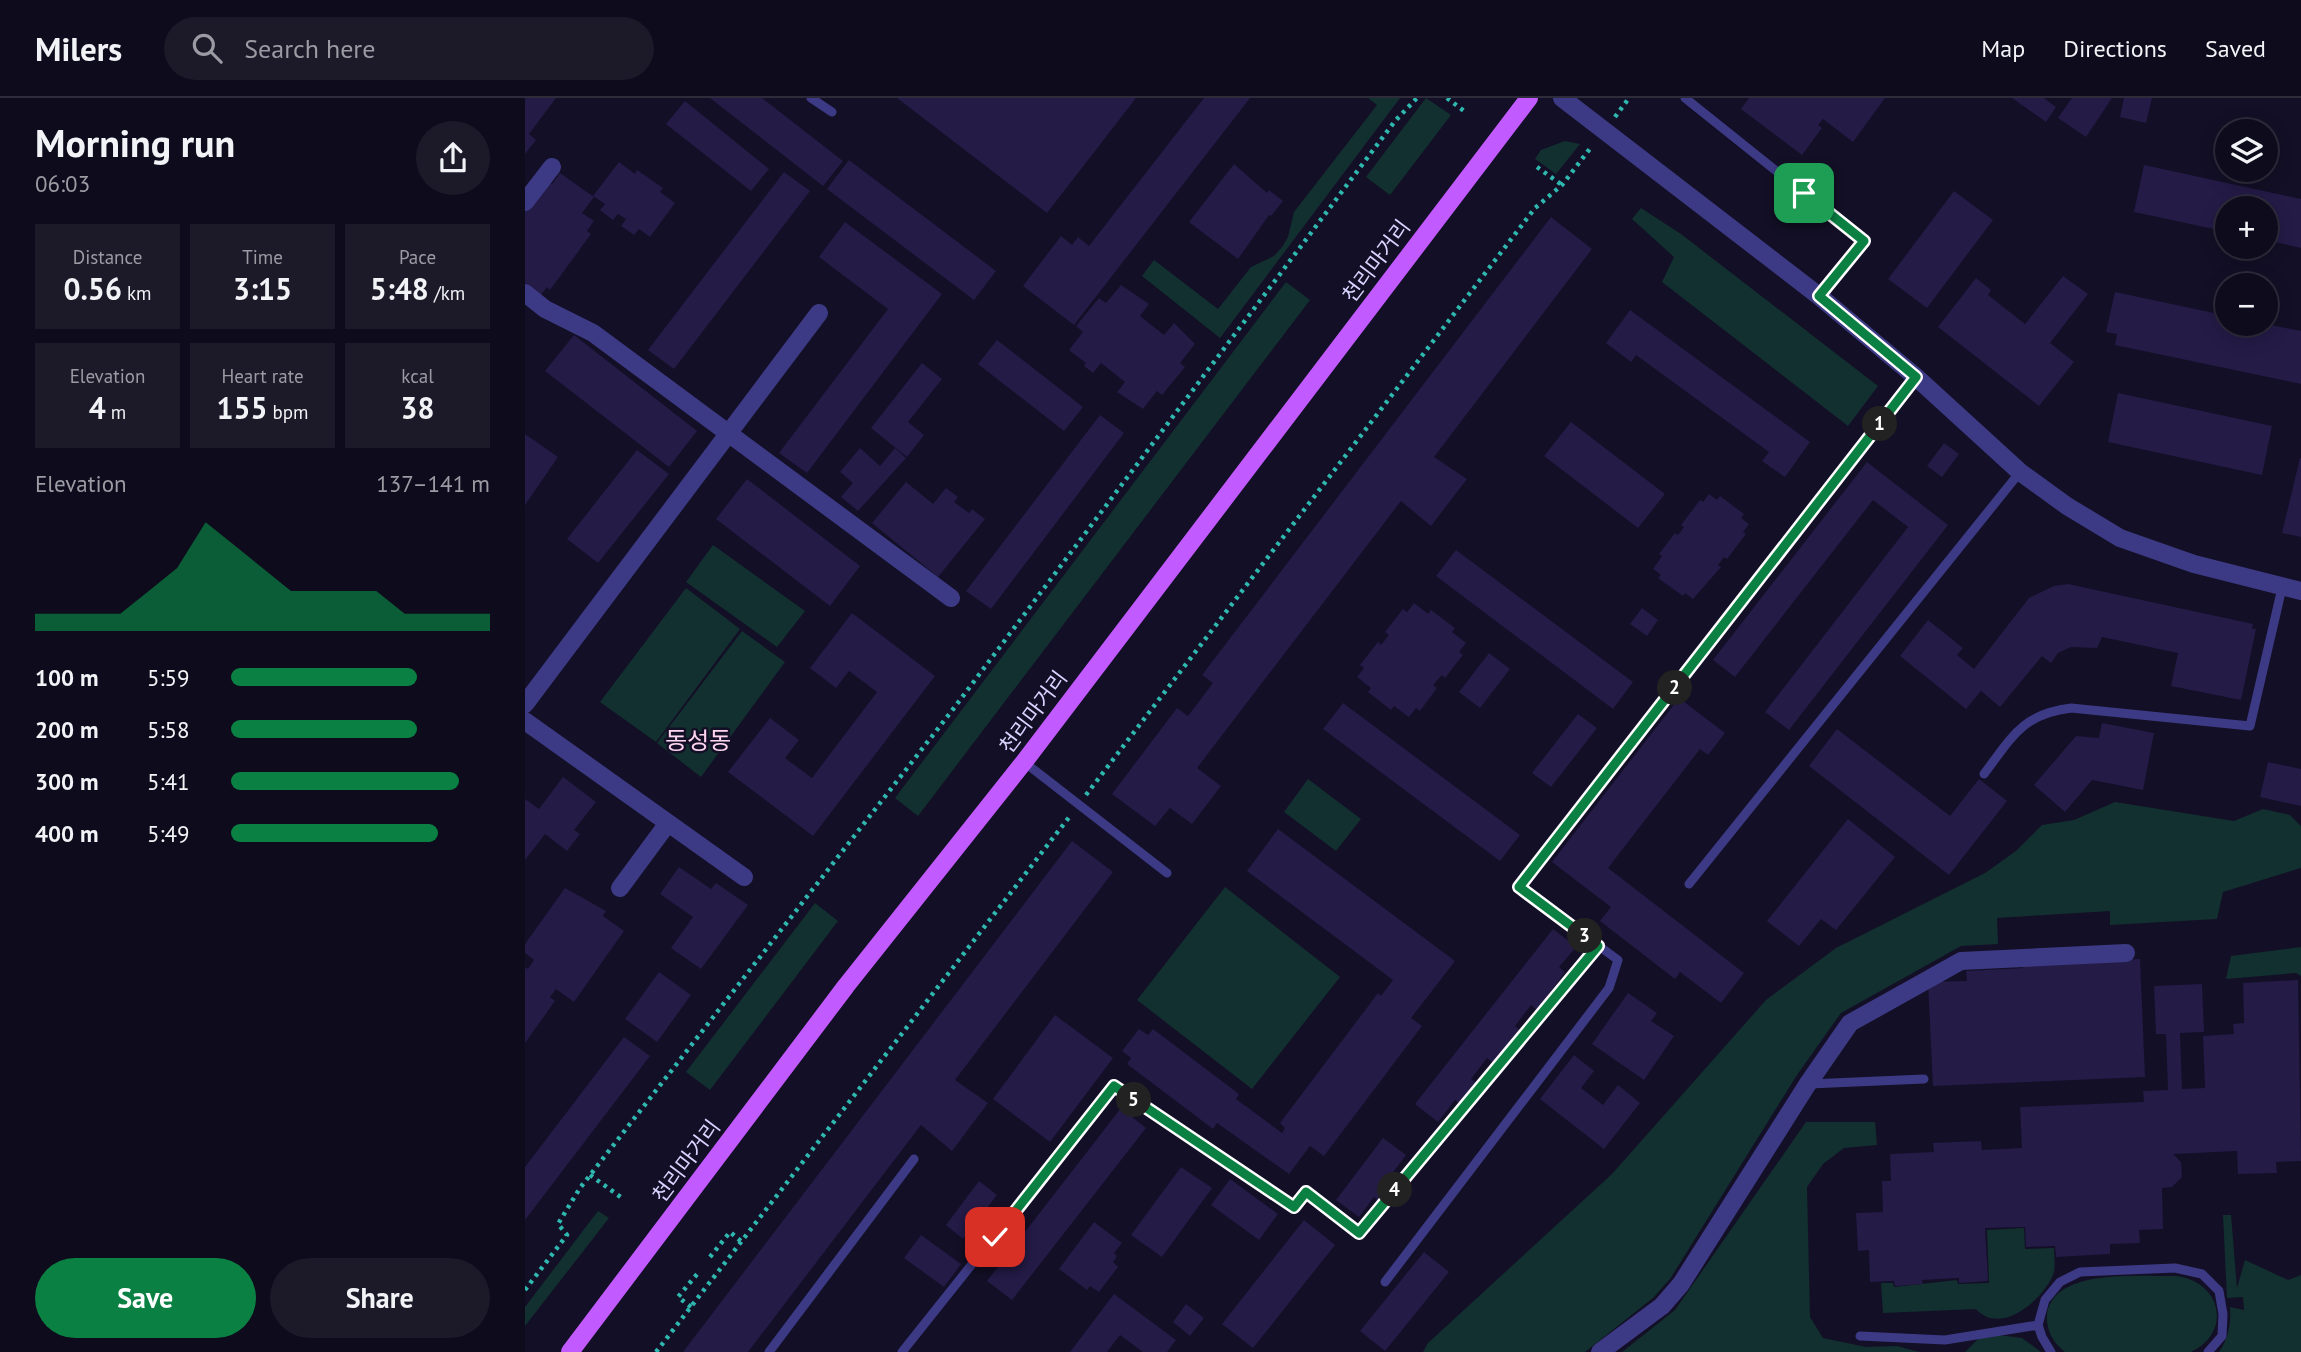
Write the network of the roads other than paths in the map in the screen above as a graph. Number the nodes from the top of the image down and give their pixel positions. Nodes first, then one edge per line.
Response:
1 (811, 98) edge
2 (1529, 98) edge
3 (1562, 98) edge
4 (1685, 98) edge
5 (832, 112) dead end
6 (552, 167) dead end
7 (525, 202) edge
8 (525, 293) edge
9 (1819, 296) junction
10 (819, 313) dead end
11 (1916, 377) junction
12 (729, 432) junction
13 (2020, 472) junction
14 (2282, 588) junction
15 (2301, 591) edge
16 (951, 598) dead end
17 (525, 704) edge
18 (525, 721) edge
19 (1024, 762) junction
20 (1983, 774) dead end
21 (668, 823) junction
22 (1167, 873) dead end
23 (744, 877) dead end
24 (1689, 884) dead end
25 (620, 888) dead end
26 (1598, 946) junction
27 (2126, 953) dead end
28 (1924, 1079) dead end
29 (1807, 1085) junction
30 (914, 1159) dead end
31 (1385, 1282) dead end
32 (2038, 1325) junction
33 (1860, 1336) dead end
34 (1945, 1340) junction
35 (570, 1352) edge
36 (769, 1352) edge
37 (902, 1352) edge
38 (1600, 1352) edge
39 (1948, 1352) edge
40 (2052, 1352) edge
41 (2208, 1352) edge

1 - 5 lane
2 - 19 main road, 천리마거리
3 - 9 street
4 - 9 lane
6 - 7 street
8 - 12 street
9 - 11 street
10 - 12 street
11 - 13 street
11 - 26 lane
12 - 16 street
12 - 17 street
13 - 14 street
13 - 24 lane
14 - 15 street
14 - 20 lane
18 - 21 street
19 - 22 lane
19 - 35 main road, 천리마거리
21 - 23 street
21 - 25 street
26 - 31 lane
26 - 37 lane
27 - 29 street
28 - 29 lane
29 - 38 street
30 - 36 lane
32 - 34 lane
32 - 40 lane
32 - 41 lane
33 - 34 lane
34 - 39 lane

